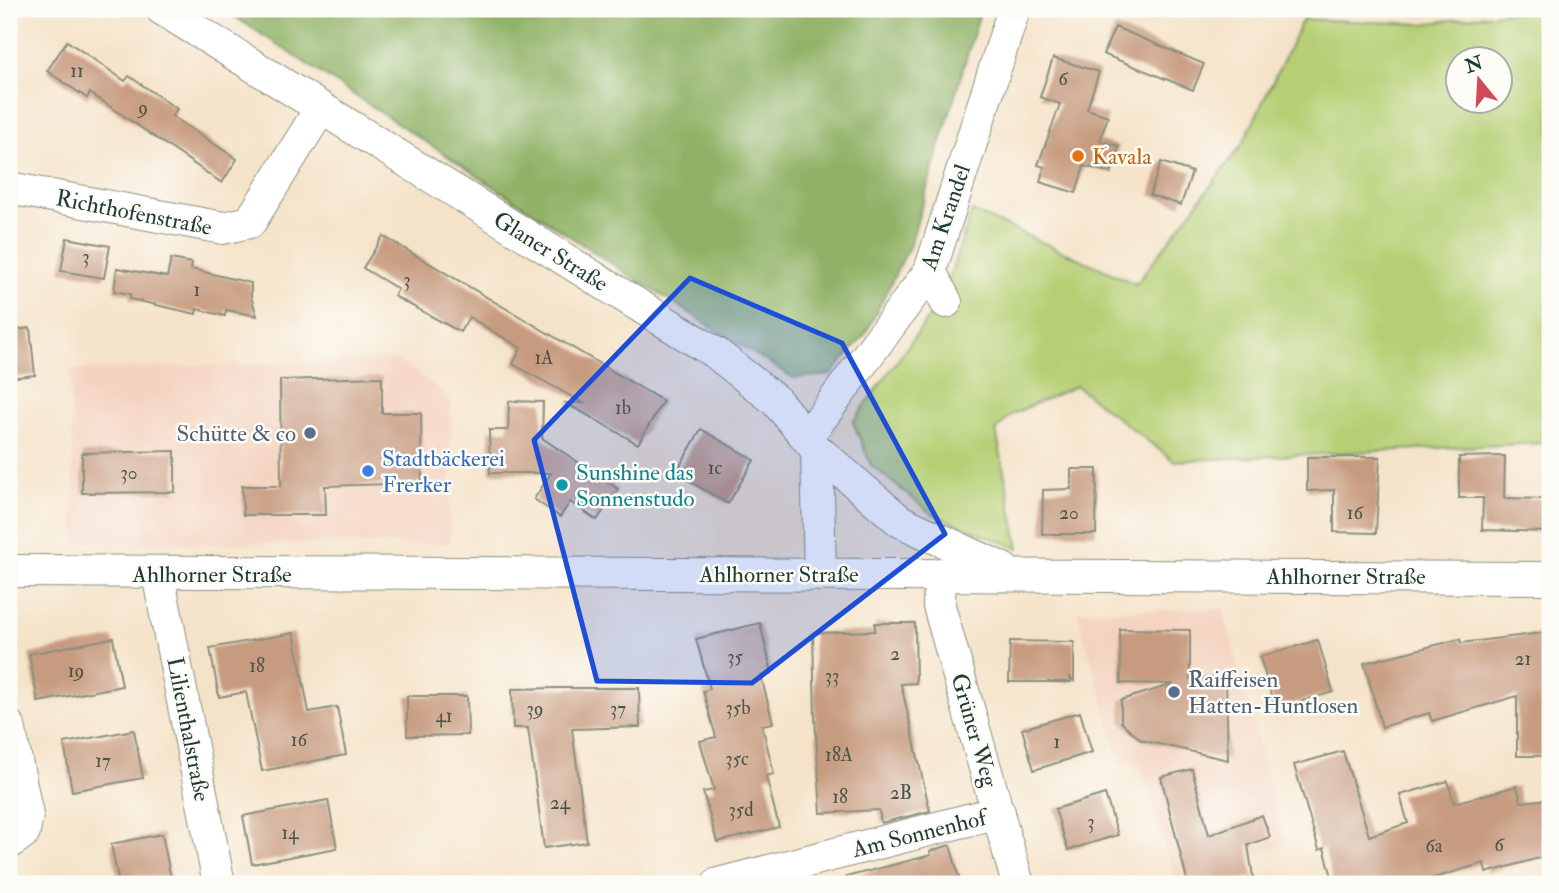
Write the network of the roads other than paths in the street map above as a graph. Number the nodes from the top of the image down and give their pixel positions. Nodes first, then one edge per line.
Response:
1 (162, 9) edge
2 (1014, 9) edge
3 (321, 108) junction
4 (9, 188) edge
5 (930, 271) junction
6 (946, 302) dead end
7 (812, 443) junction
8 (9, 572) edge
9 (158, 574) junction
10 (820, 574) junction
11 (940, 574) junction
12 (1014, 574) junction
13 (1550, 578) edge
14 (9, 726) edge
15 (999, 812) junction
16 (9, 843) edge
17 (219, 884) edge
18 (718, 884) edge
19 (1018, 884) edge

1 - 3 street, Glaner Straße
2 - 5 street, Am Krandel
3 - 4 street, Richthofenstraße
3 - 7 street, Glaner Straße
5 - 6 street
5 - 7 street, Am Krandel
7 - 10 street
7 - 12 street, Glaner Straße
8 - 9 street, Ahlhorner Straße
9 - 10 street, Ahlhorner Straße
9 - 17 street, Lilienthalstraße
10 - 11 street, Ahlhorner Straße
11 - 12 street, Ahlhorner Straße
11 - 15 street, Grüner Weg
12 - 13 street, Ahlhorner Straße
14 - 16 street
15 - 18 street, Am Sonnenhof
15 - 19 street, Grüner Weg

